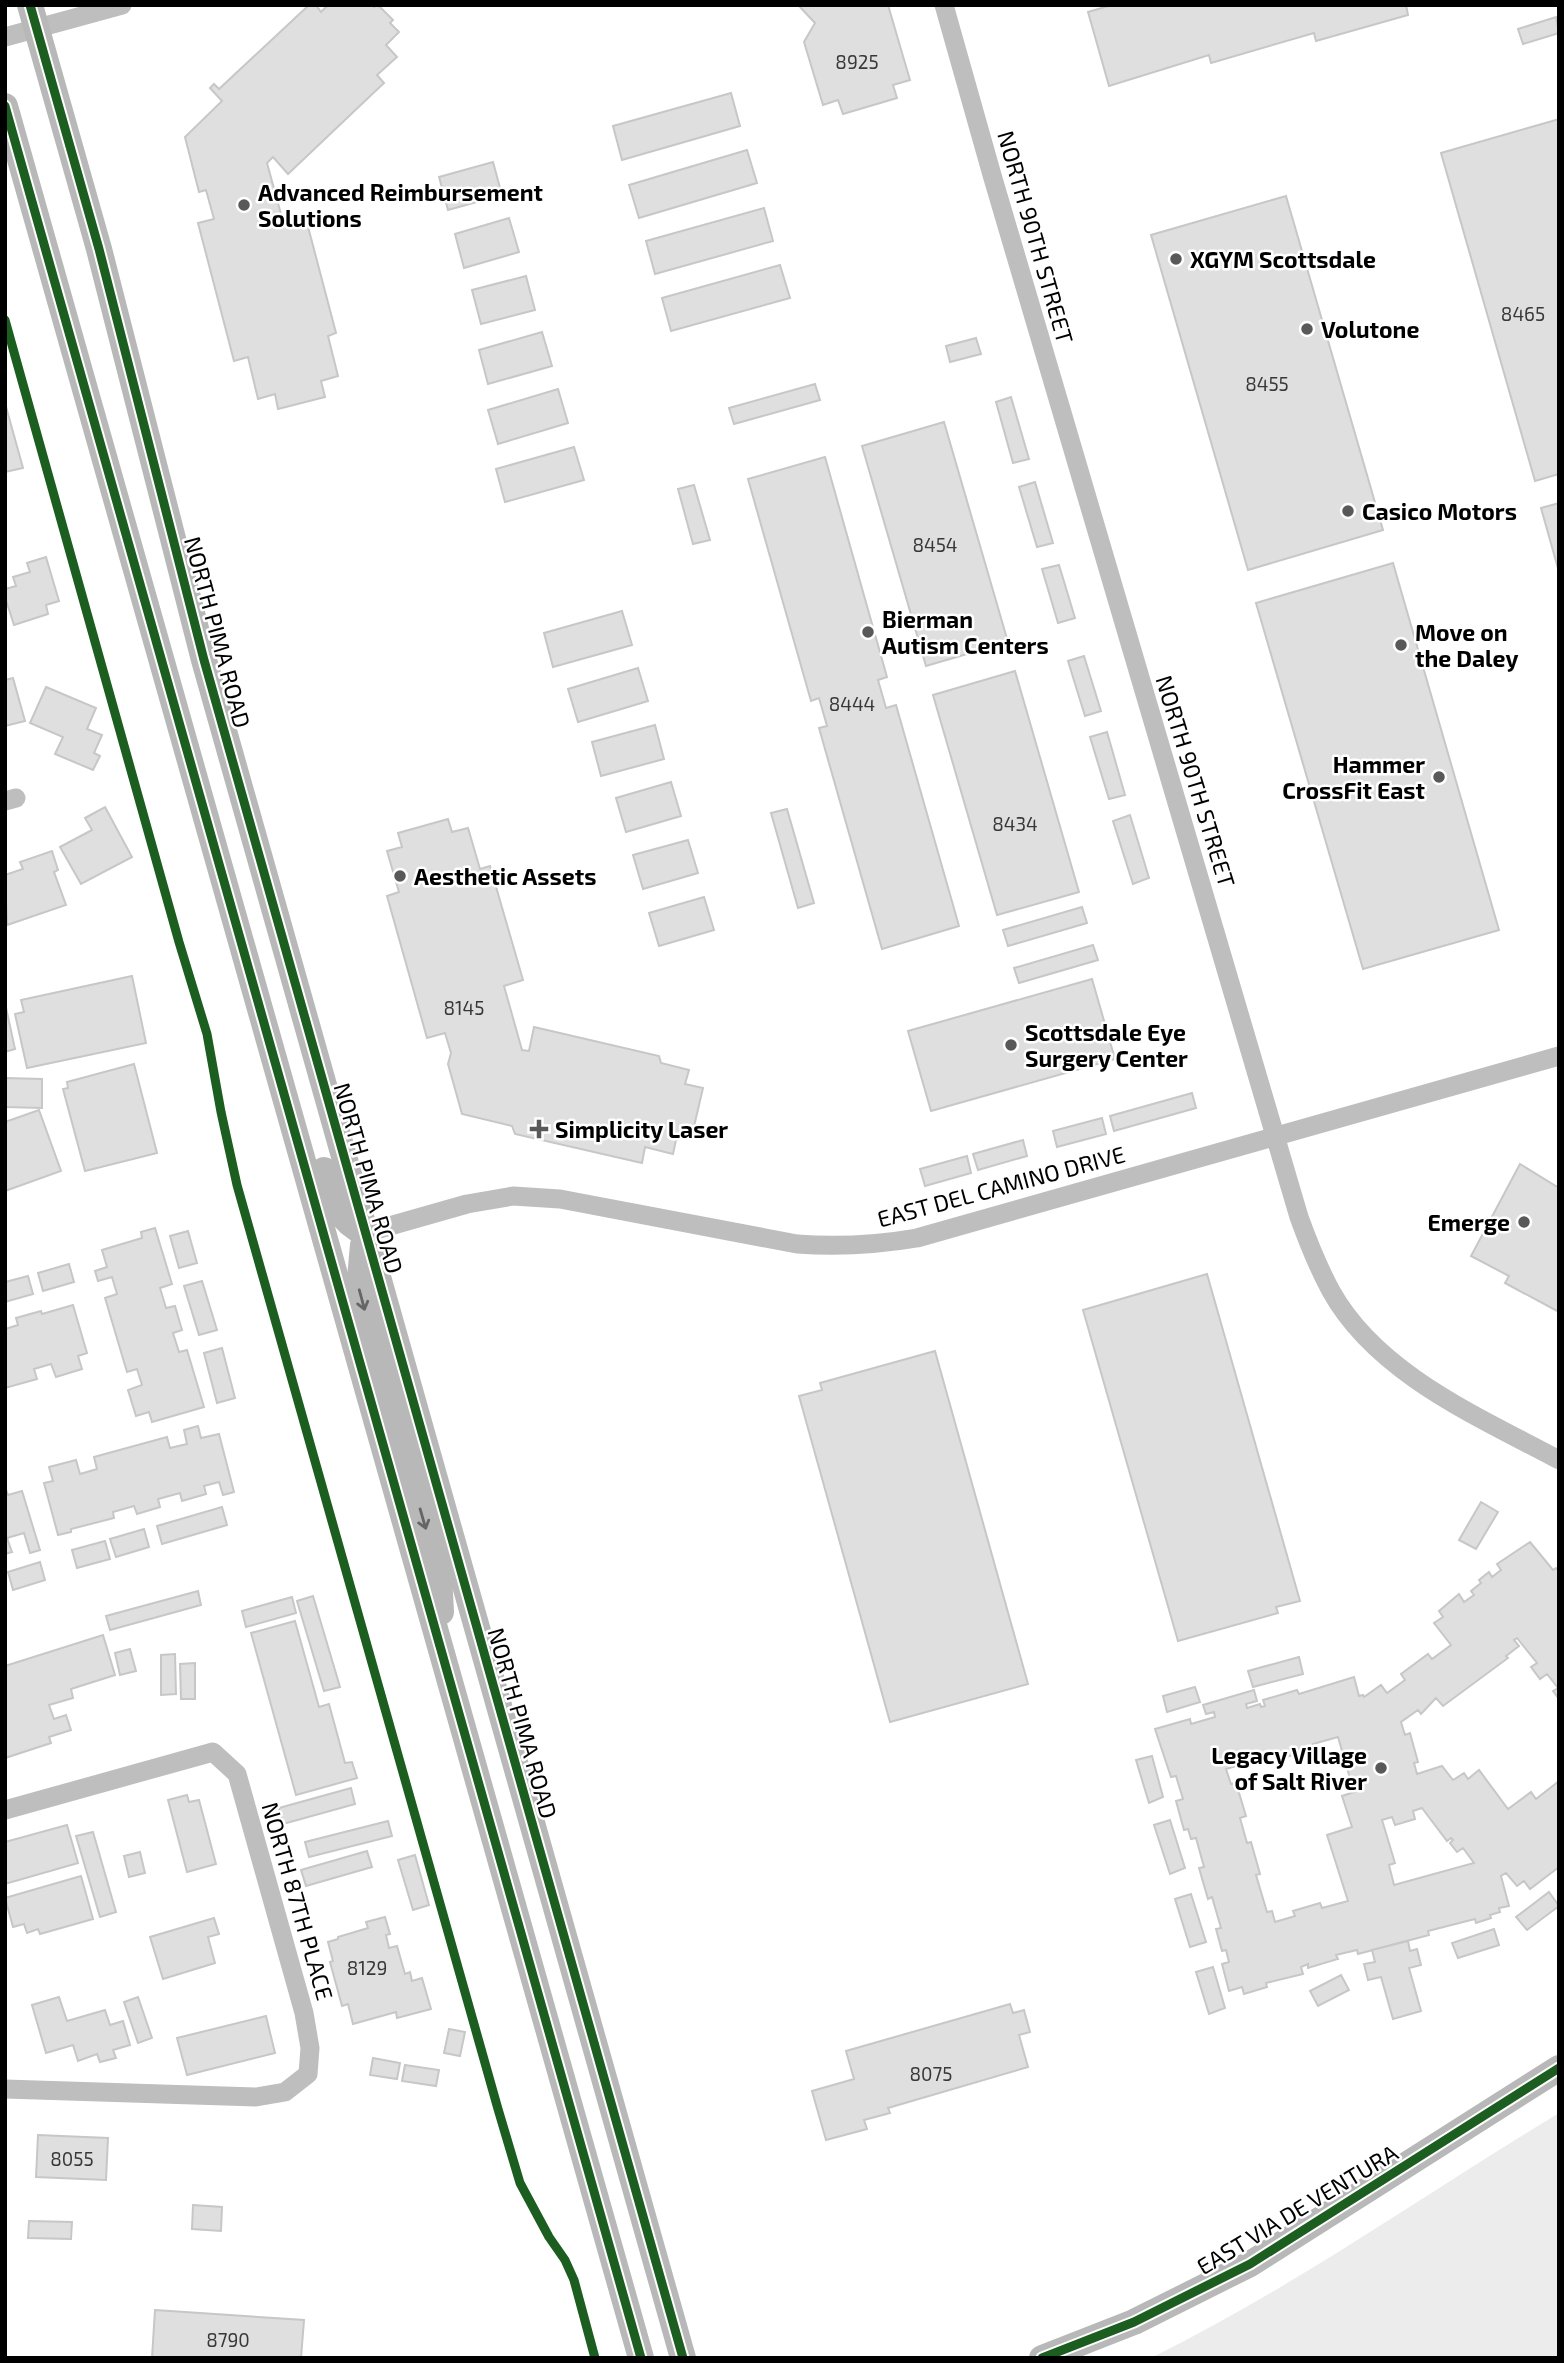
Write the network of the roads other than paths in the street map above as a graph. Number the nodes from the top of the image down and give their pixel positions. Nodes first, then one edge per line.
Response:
1 (122, 5) edge
2 (944, 5) edge
3 (34, 17) edge
4 (5, 37) edge
5 (5, 106) edge
6 (219, 861) junction
7 (1559, 1056) edge
8 (1276, 1136) junction
9 (365, 1233) junction
10 (1559, 1460) edge
11 (443, 1660) junction
12 (5, 1810) edge
13 (1559, 2068) edge
14 (5, 2089) edge
15 (641, 2358) edge
16 (683, 2358) edge
17 (1042, 2358) edge

1 - 3 street
2 - 8 street, NORTH 90TH STREET
3 - 4 street
3 - 9 main road, NORTH PIMA ROAD
5 - 6 main road
6 - 9 main road
6 - 11 main road
7 - 8 street, EAST DEL CAMINO DRIVE
8 - 9 street, EAST DEL CAMINO DRIVE
8 - 10 street, NORTH 90TH STREET
9 -> 11 main road
9 - 16 main road, NORTH PIMA ROAD
11 - 15 main road
12 - 14 street, NORTH 87TH PLACE
13 - 17 main road, EAST VIA DE VENTURA

